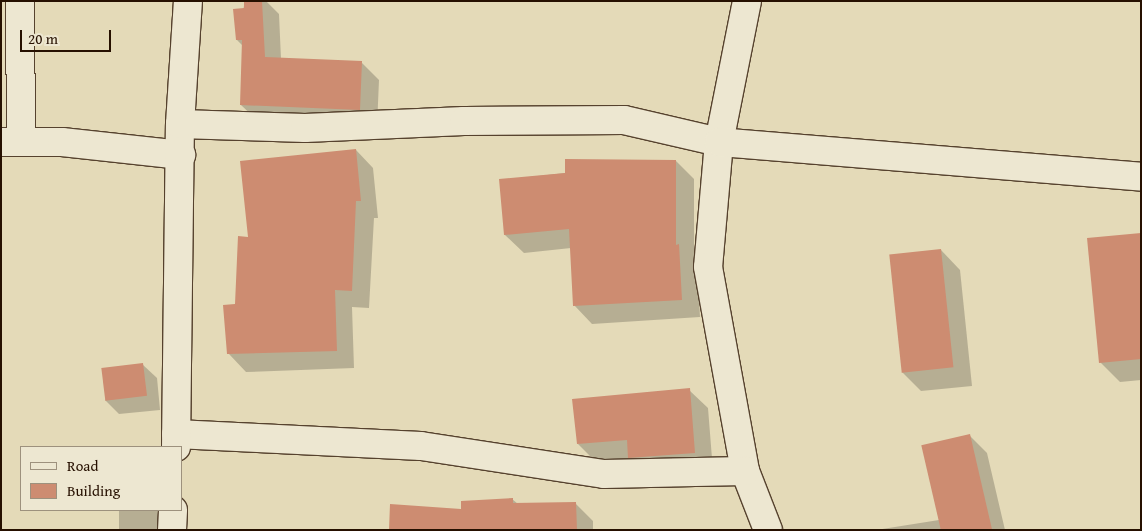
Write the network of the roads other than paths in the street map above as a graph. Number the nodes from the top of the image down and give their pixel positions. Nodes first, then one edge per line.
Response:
1 (20, 1) edge
2 (188, 1) edge
3 (747, 1) edge
4 (180, 124) junction
5 (11, 142) edge
6 (719, 142) junction
7 (181, 155) junction
8 (1141, 177) edge
9 (176, 441) edge
10 (745, 471) junction
11 (173, 511) edge
12 (172, 530) edge
13 (768, 530) edge

1 - 5 street
2 - 4 street
3 - 6 street
4 - 6 street
4 - 7 street
5 - 7 street
6 - 8 street
6 - 10 street
7 - 9 street
9 - 10 street
10 - 13 street
11 - 12 street

